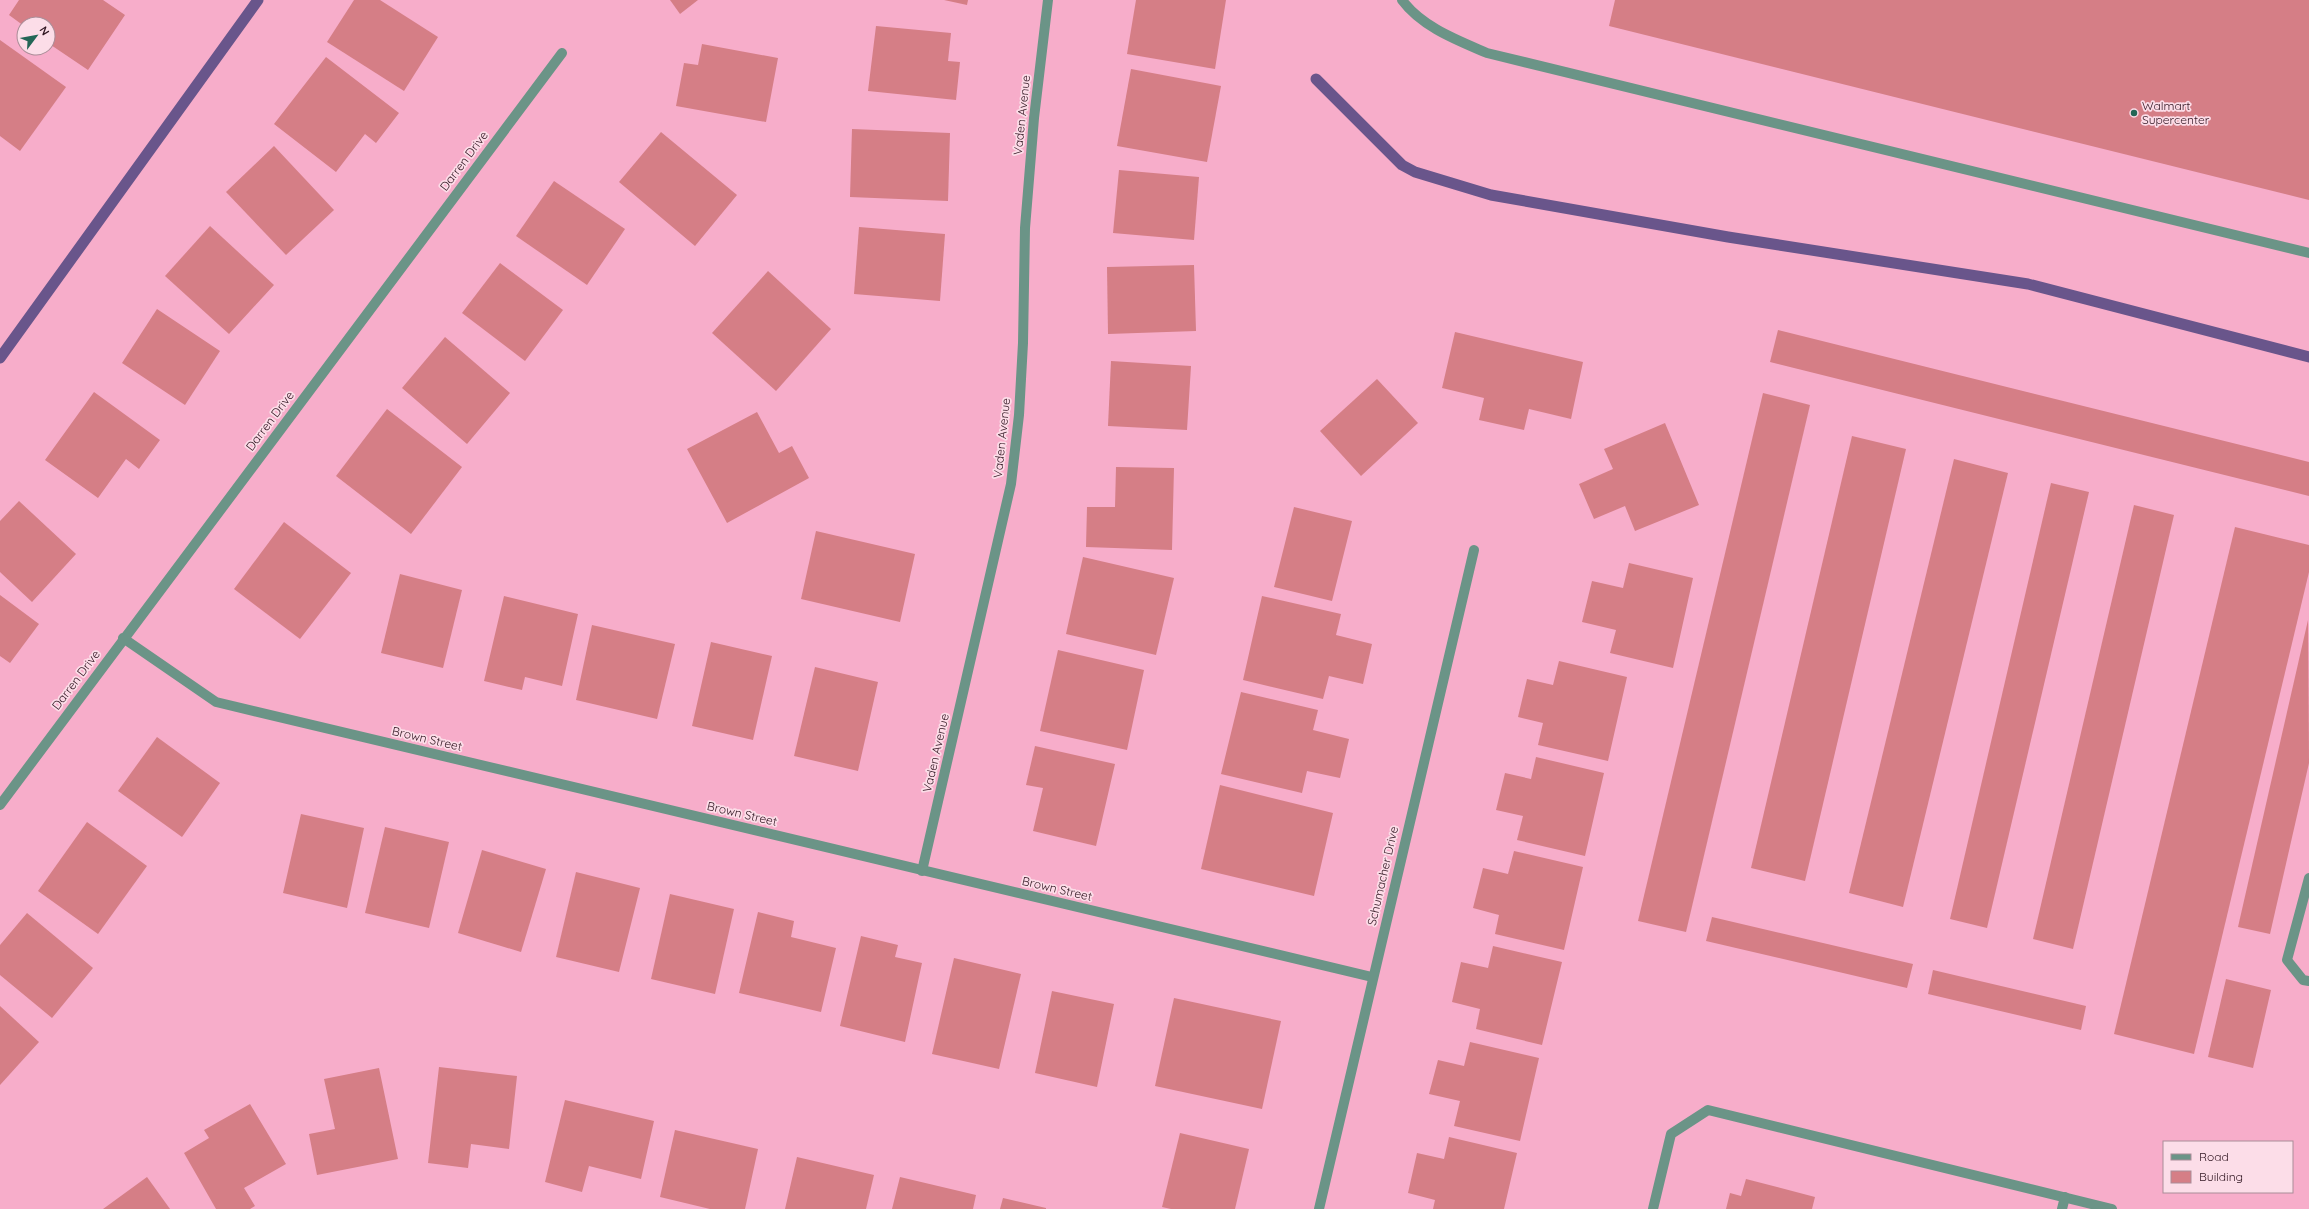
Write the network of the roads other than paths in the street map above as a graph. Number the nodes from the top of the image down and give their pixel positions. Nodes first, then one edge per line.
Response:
1 (1048, 0) edge
2 (1402, 0) edge
3 (562, 53) dead end
4 (2309, 253) edge
5 (1474, 550) dead end
6 (123, 638) junction
7 (0, 805) edge
8 (922, 871) junction
9 (2309, 878) edge
10 (1372, 977) junction
11 (2309, 981) edge
12 (2065, 1198) junction
13 (1319, 1209) edge
14 (1653, 1209) edge
15 (2062, 1209) edge
16 (2112, 1209) edge

1 - 8 street, Vaden Avenue
2 - 4 street
3 - 6 street, Darren Drive
5 - 10 street, Schumacher Drive
6 - 7 street, Darren Drive
6 - 8 street, Brown Street
8 - 10 street, Brown Street
9 - 11 street
10 - 13 street, Schumacher Drive
12 - 14 street
12 - 15 street
12 - 16 street

